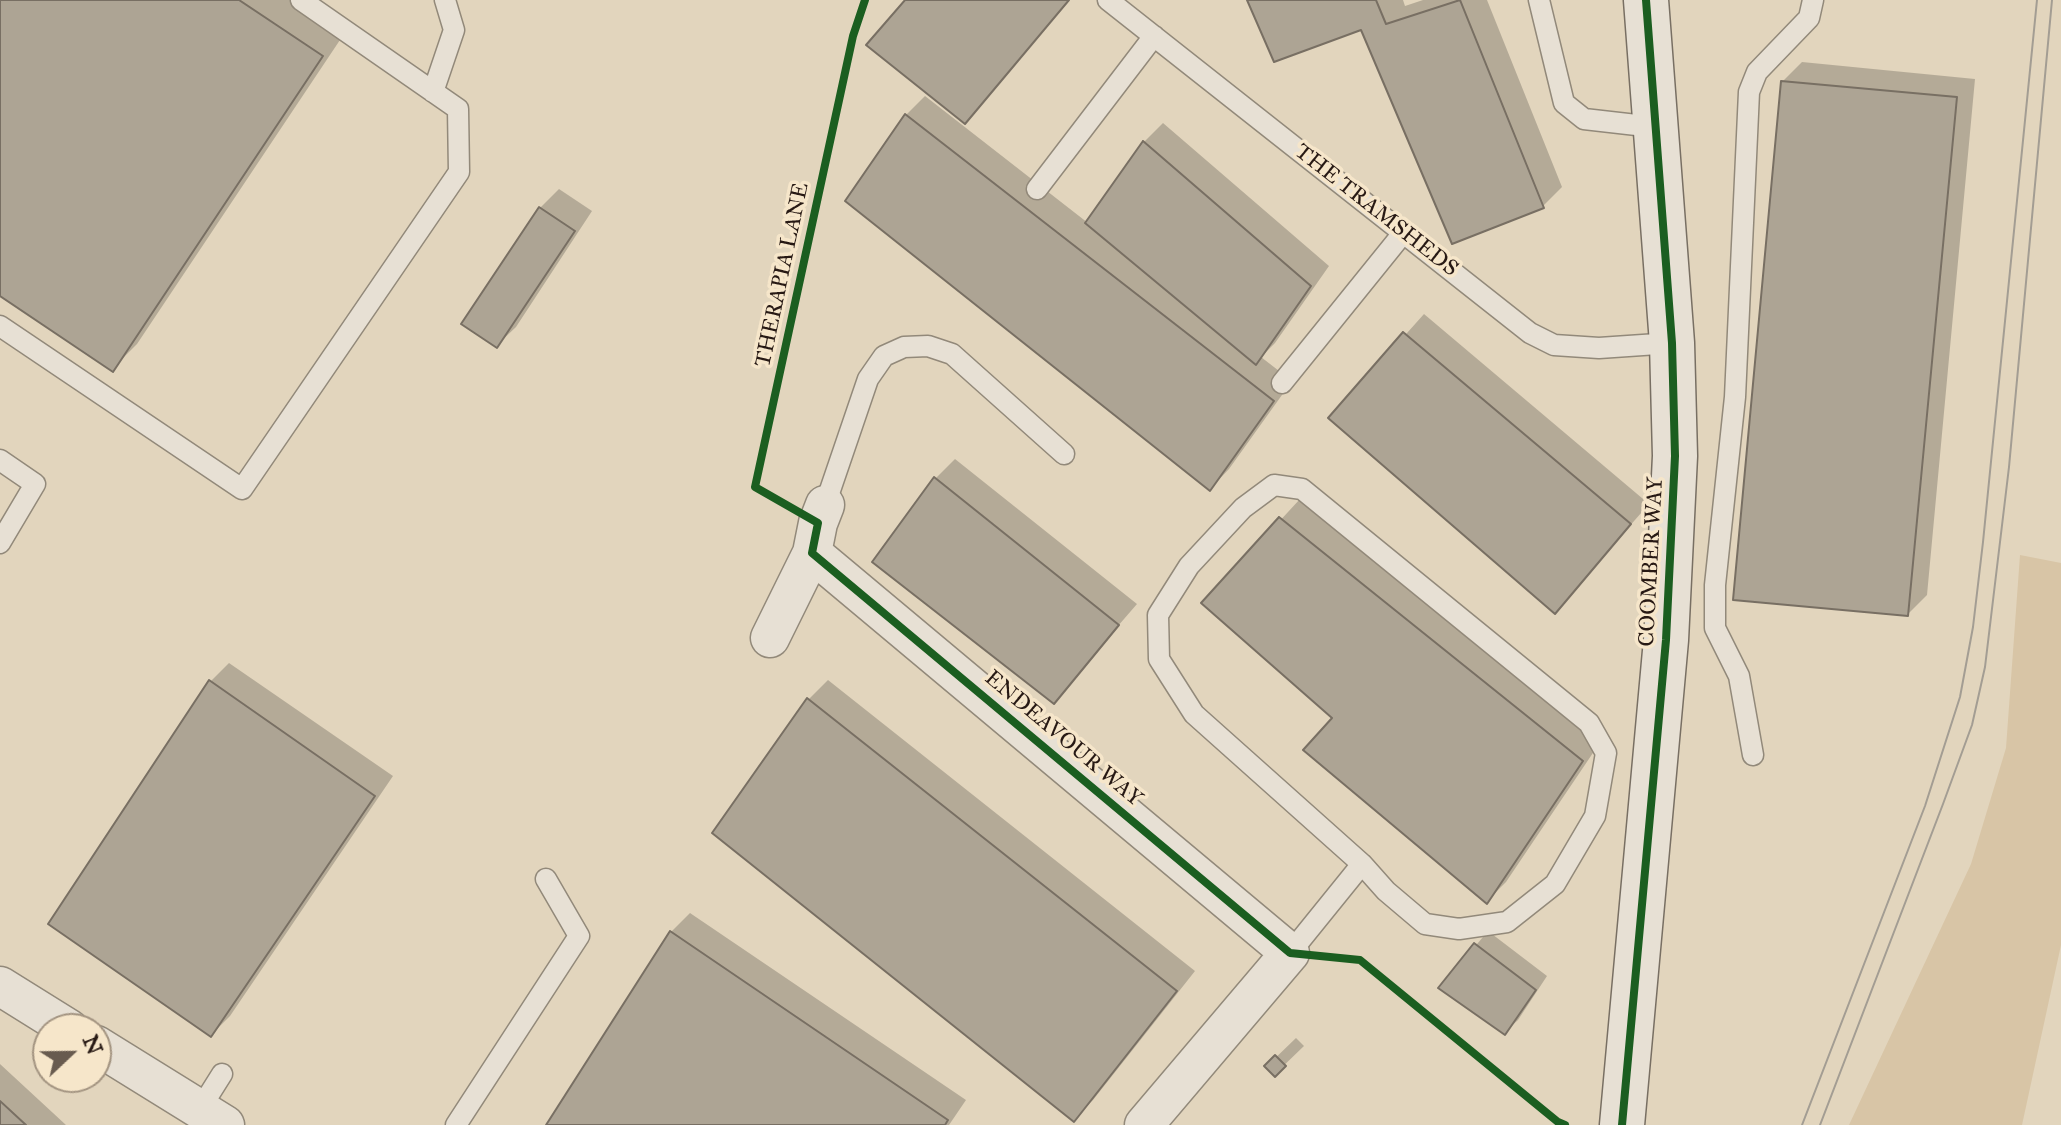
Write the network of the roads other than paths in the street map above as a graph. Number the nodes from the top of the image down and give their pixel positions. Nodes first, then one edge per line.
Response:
1 (301, 0) edge
2 (445, 0) edge
3 (1108, 0) edge
4 (1539, 0) edge
5 (1646, 0) edge
6 (1813, 0) edge
7 (1154, 36) junction
8 (433, 92) junction
9 (1654, 127) junction
10 (1037, 189) dead end
11 (1404, 232) junction
12 (0, 326) edge
13 (1672, 343) junction
14 (1282, 383) dead end
15 (1064, 454) dead end
16 (0, 460) edge
17 (825, 505) joint
18 (0, 543) edge
19 (812, 553) junction
20 (770, 638) dead end
21 (1753, 755) dead end
22 (1362, 864) junction
23 (546, 879) dead end
24 (1290, 953) junction
25 (0, 986) edge
26 (43, 1013) edge
27 (112, 1055) edge
28 (222, 1074) dead end
29 (212, 1117) edge
30 (456, 1125) edge
31 (1144, 1125) edge
32 (1622, 1125) edge

1 - 8 lane
2 - 8 lane
3 - 7 lane, THE TRAMSHEDS
4 - 9 lane
5 - 9 street, COOMBER WAY
6 - 21 lane
7 - 10 lane
7 - 11 lane, THE TRAMSHEDS
8 - 12 lane
9 - 13 street, COOMBER WAY
11 - 13 lane, THE TRAMSHEDS
11 - 14 lane
13 - 32 street, COOMBER WAY
15 - 17 lane
16 - 18 lane
17 - 19 street
19 - 20 street
19 - 24 street, ENDEAVOUR WAY
22 - 22 lane
22 - 24 lane
23 - 30 lane
24 - 31 street
25 - 26 street
27 - 29 street
28 - 29 lane

